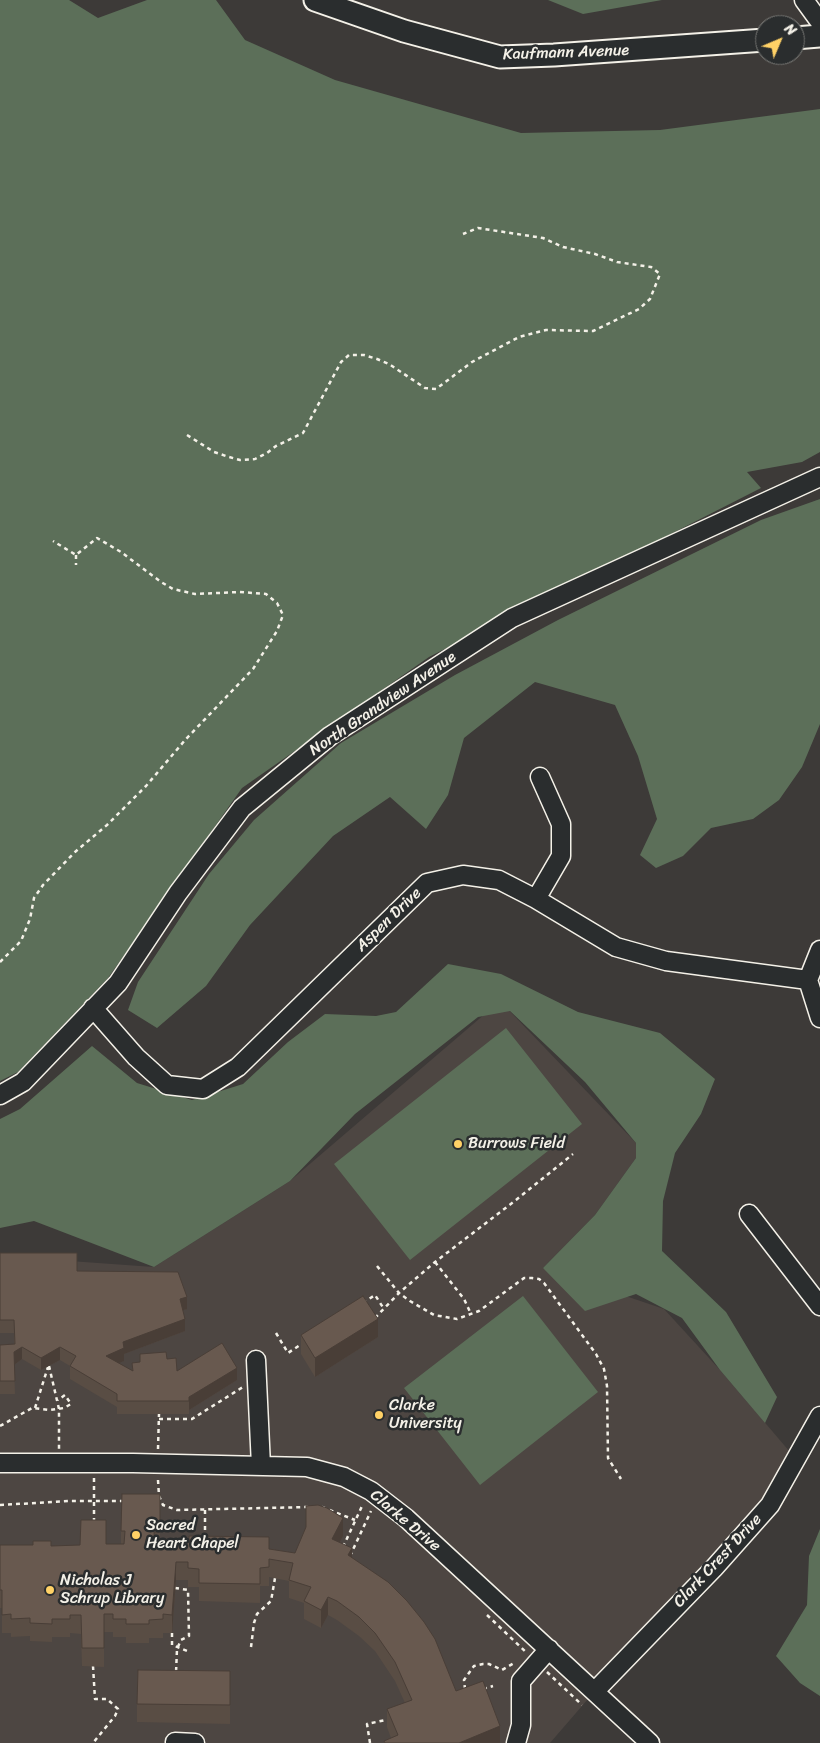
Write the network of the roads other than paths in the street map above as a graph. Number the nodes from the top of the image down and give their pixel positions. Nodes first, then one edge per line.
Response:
1 (315, 0) edge
2 (804, 0) edge
3 (820, 22) edge
4 (820, 36) edge
5 (805, 37) edge
6 (755, 41) edge
7 (820, 477) edge
8 (540, 777) dead end
9 (536, 899) junction
10 (820, 950) edge
11 (808, 980) junction
12 (93, 1008) junction
13 (820, 1018) edge
14 (0, 1095) edge
15 (749, 1214) dead end
16 (820, 1306) edge
17 (256, 1360) dead end
18 (820, 1416) edge
19 (0, 1463) edge
20 (261, 1466) junction
21 (549, 1649) junction
22 (595, 1691) junction
23 (176, 1742) edge
24 (195, 1743) edge
25 (516, 1743) edge
26 (650, 1743) edge

1 - 6 main road, Kaufmann Avenue
2 - 3 street
4 - 5 main road
7 - 12 street, North Grandview Avenue
8 - 9 street
9 - 11 street, Aspen Drive
9 - 12 street, Aspen Drive
10 - 11 street
11 - 13 street
12 - 14 street, North Grandview Avenue
15 - 16 street
17 - 20 street
18 - 22 street, Clark Crest Drive
19 - 20 street, Clarke Drive
20 - 21 street, Clarke Drive
21 - 22 street, Clarke Drive
21 - 25 street
22 - 26 street, Clarke Drive
23 - 24 street

